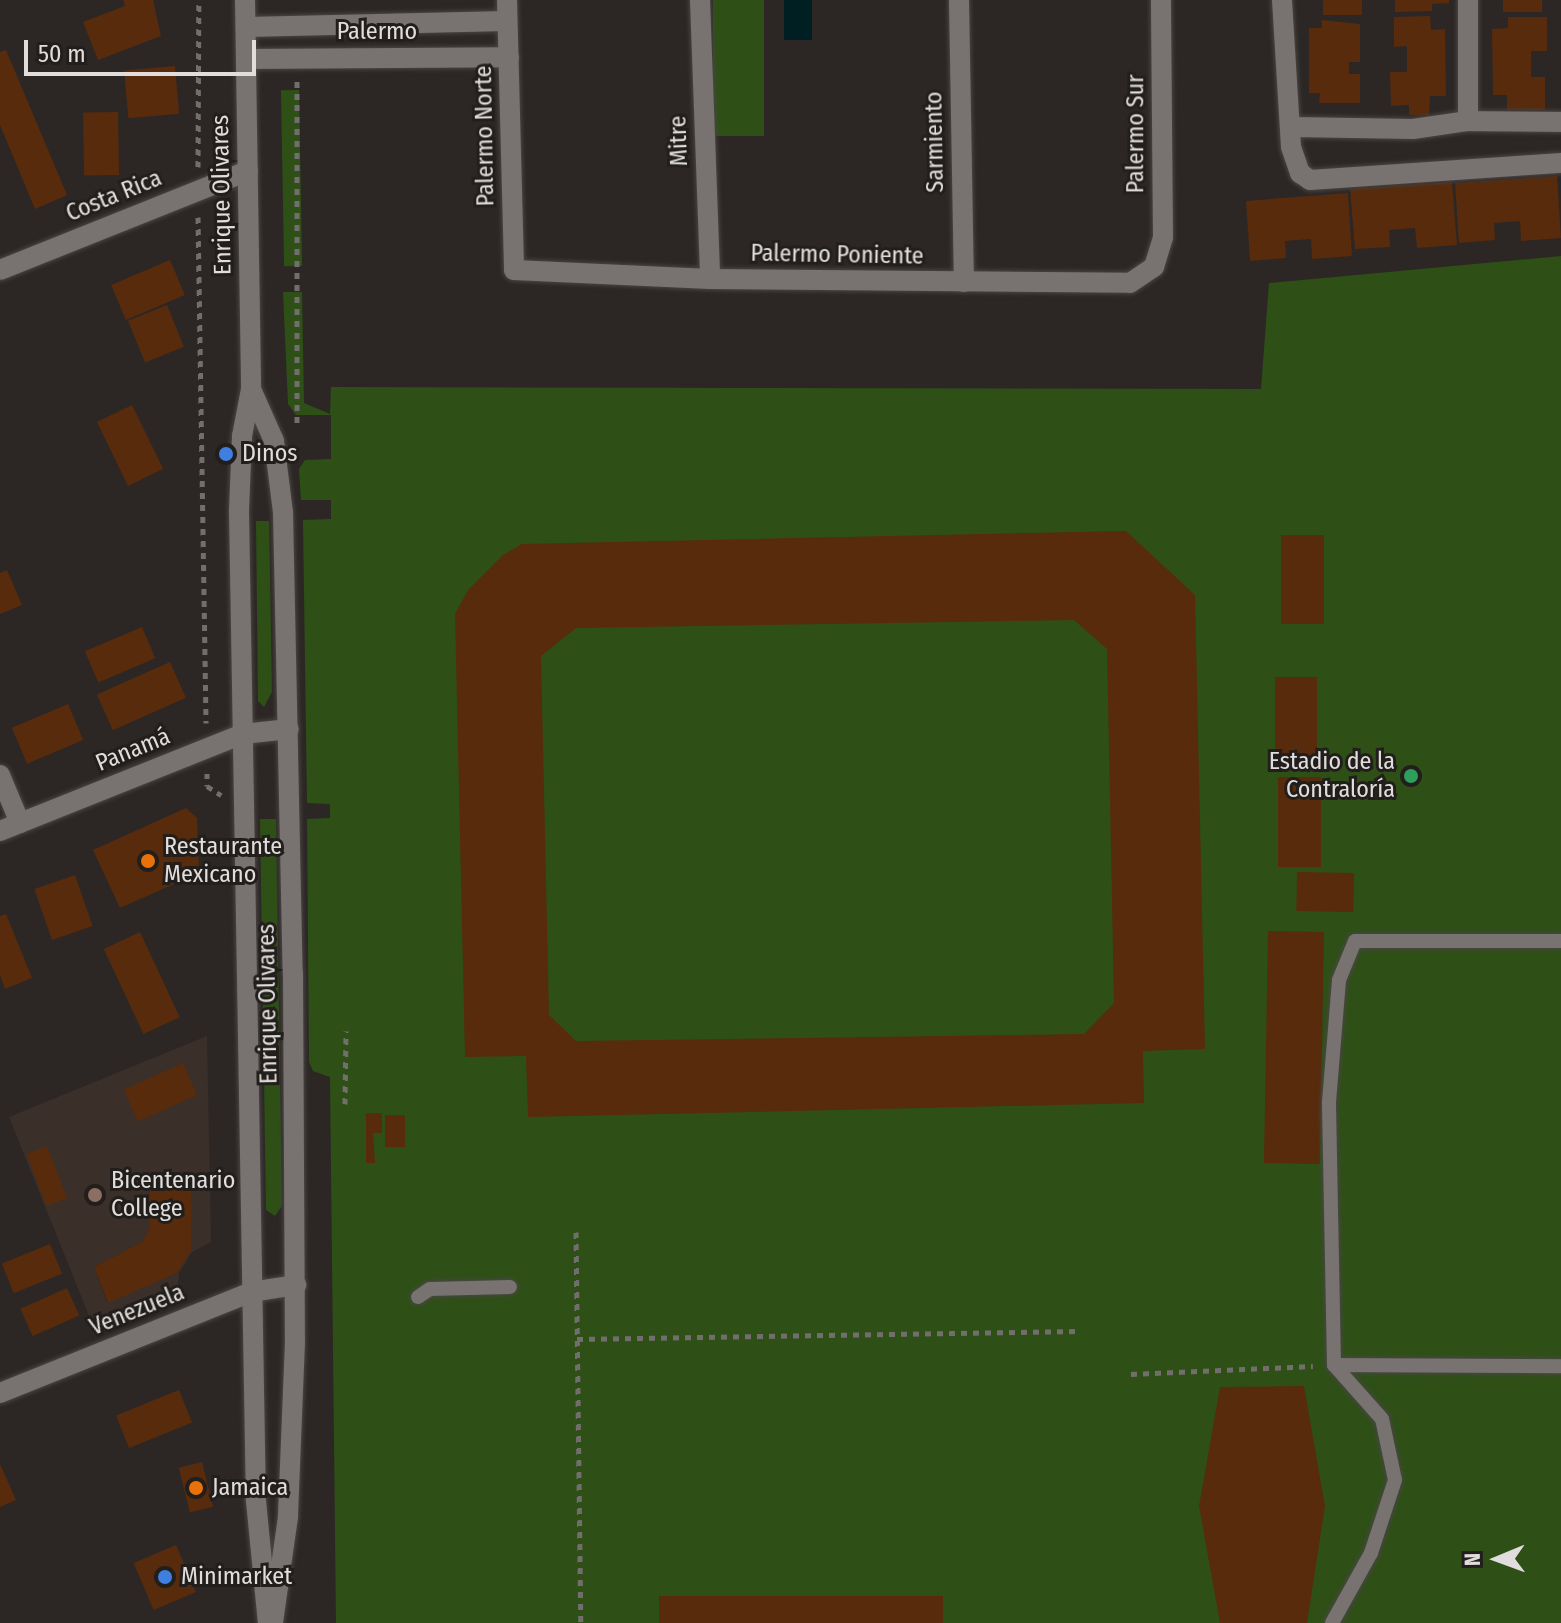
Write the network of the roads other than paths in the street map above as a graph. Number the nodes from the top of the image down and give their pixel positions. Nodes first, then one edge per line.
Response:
1 (245, 0) edge
2 (700, 0) edge
3 (959, 0) edge
4 (1161, 0) edge
5 (1282, 0) edge
6 (1468, 0) edge
7 (507, 10) edge
8 (246, 27) junction
9 (509, 57) junction
10 (246, 59) junction
11 (1468, 121) junction
12 (1561, 122) edge
13 (1292, 127) junction
14 (1561, 163) edge
15 (248, 171) junction
16 (1154, 267) joint
17 (0, 270) edge
18 (514, 270) joint
19 (710, 279) junction
20 (964, 282) junction
21 (251, 389) junction
22 (289, 729) junction
23 (243, 734) junction
24 (0, 775) edge
25 (20, 823) junction
26 (0, 831) edge
27 (1561, 941) edge
28 (296, 1285) junction
29 (510, 1287) dead end
30 (251, 1292) junction
31 (418, 1297) dead end
32 (1334, 1365) junction
33 (1561, 1366) edge
34 (0, 1393) edge
35 (271, 1623) edge
36 (1332, 1623) edge

1 - 8 street, Enrique Olivares
2 - 19 street, Mitre
3 - 20 street, Sarmiento
4 - 16 street, Palermo Sur
5 - 13 street
6 - 11 street
7 - 8 street, Palermo
7 - 9 street, Palermo Norte
8 - 10 street, Enrique Olivares
9 - 10 street, Palermo
9 - 18 street, Palermo Norte
10 - 15 street, Enrique Olivares
11 - 12 street
11 - 13 street
13 - 14 street
15 - 17 street, Costa Rica
15 - 21 street, Enrique Olivares
16 - 20 street, Palermo Poniente
18 - 19 street, Palermo Poniente
19 - 20 street, Palermo Poniente
21 - 22 street, Enrique Olivares
21 - 23 street, Enrique Olivares
22 - 23 street, Panamá
22 - 28 street, Enrique Olivares
23 - 25 street, Panamá
23 - 30 street, Enrique Olivares
24 - 25 street
25 - 26 street, Panamá
27 - 32 lane
28 - 30 street, Venezuela
28 - 35 street, Enrique Olivares
29 - 31 lane
30 - 34 street, Venezuela
30 - 35 street, Enrique Olivares
32 - 33 lane
32 - 36 lane

